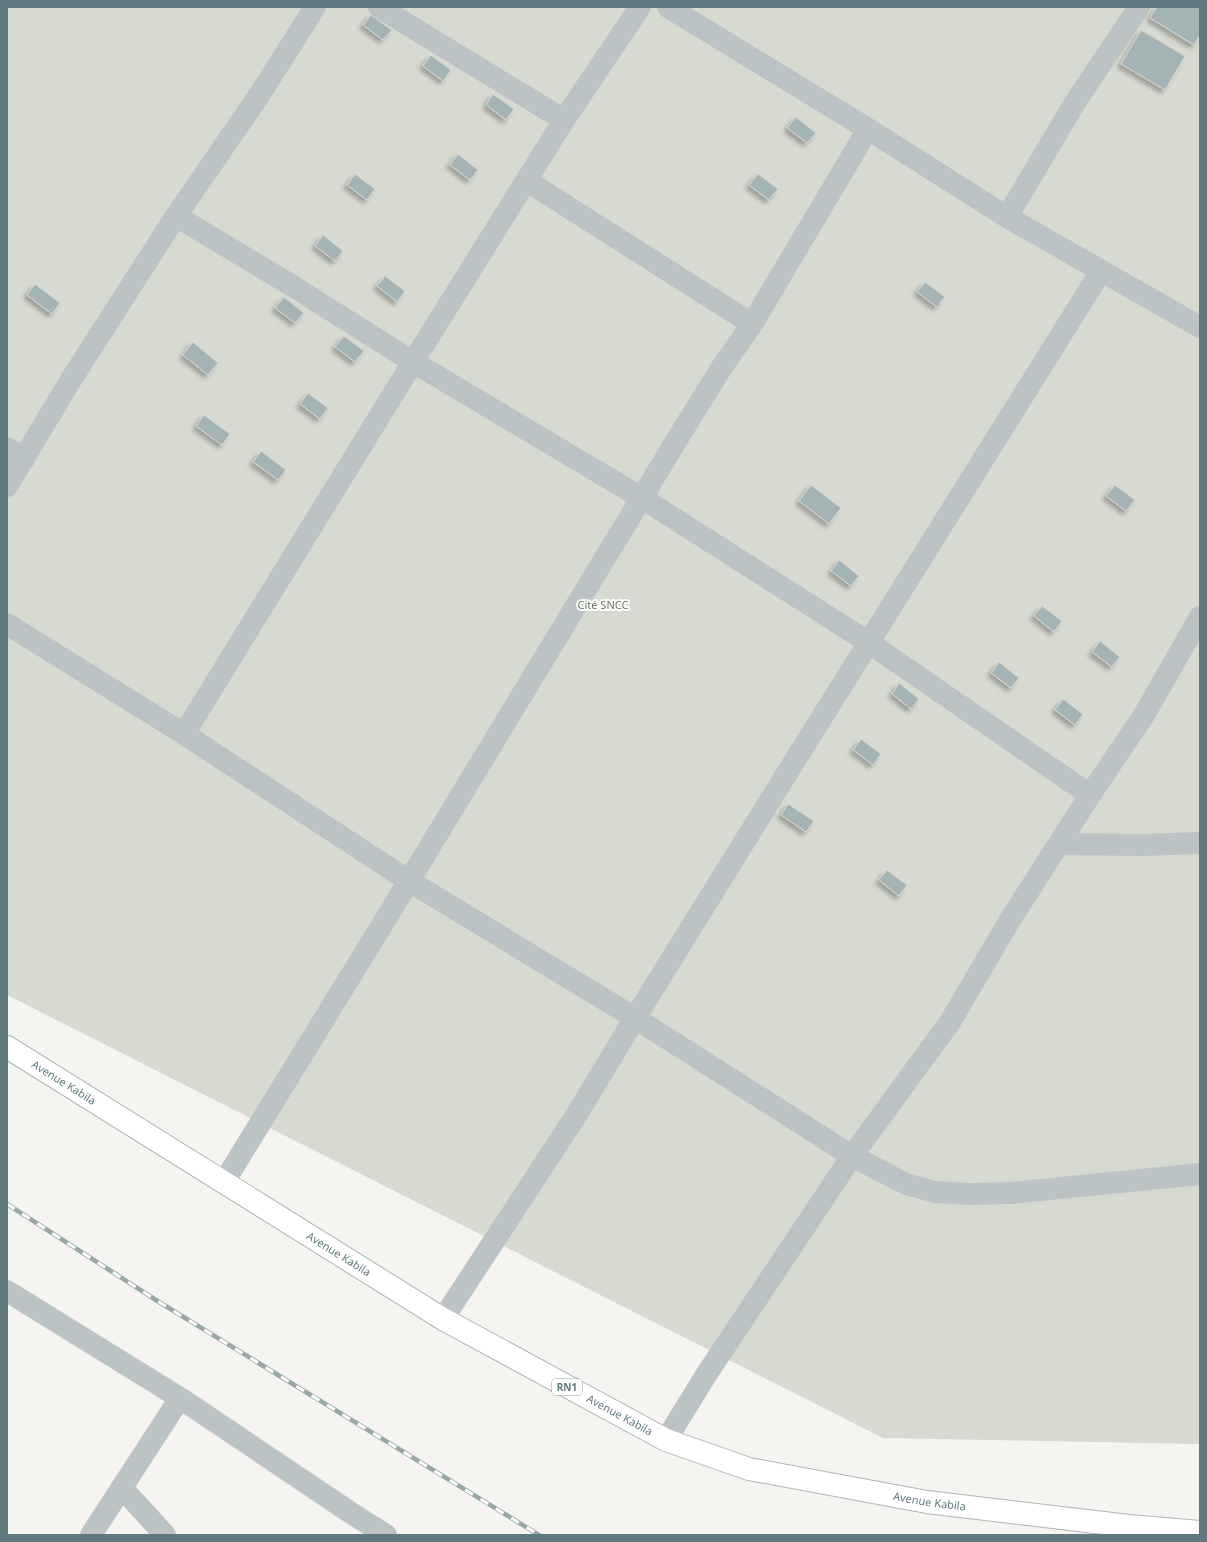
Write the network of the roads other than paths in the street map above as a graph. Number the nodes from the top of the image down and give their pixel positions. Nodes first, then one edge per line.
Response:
1 (315, 7) edge
2 (379, 7) edge
3 (640, 7) edge
4 (668, 7) edge
5 (1139, 7) edge
6 (564, 120) junction
7 (868, 129) junction
8 (527, 181) junction
9 (176, 216) junction
10 (1007, 217) junction
11 (1101, 271) junction
12 (752, 324) junction
13 (1200, 327) edge
14 (413, 362) junction
15 (15, 454) edge
16 (7, 486) edge
17 (642, 498) junction
18 (1200, 617) edge
19 (7, 624) edge
20 (868, 642) junction
21 (184, 734) junction
22 (1090, 794) junction
23 (1200, 843) edge
24 (1059, 844) junction
25 (409, 881) junction
26 (635, 1018) junction
27 (7, 1046) edge
28 (852, 1156) junction
29 (1200, 1174) edge
30 (224, 1182) junction
31 (7, 1291) edge
32 (443, 1319) junction
33 (180, 1398) junction
34 (666, 1440) junction
35 (122, 1488) junction
36 (1129, 1530) edge
37 (1200, 1532) edge
38 (91, 1535) edge
39 (165, 1535) edge
40 (386, 1535) edge

1 - 9 street
2 - 6 street
3 - 6 street
4 - 7 street
5 - 10 street
6 - 8 street
7 - 10 street
7 - 12 street
8 - 12 street
8 - 14 street
9 - 14 street
9 - 15 street
10 - 11 street
11 - 13 street
11 - 20 street
12 - 17 street
14 - 17 street
14 - 21 street
15 - 16 street
17 - 20 street
17 - 25 street
18 - 22 street
19 - 21 street
20 - 22 street
20 - 26 street
21 - 25 street
22 - 24 street
23 - 24 street
24 - 28 street
25 - 26 street
25 - 30 street
26 - 28 street
26 - 32 street
27 - 30 highway, Avenue Kabila / RN1
28 - 29 street
28 - 34 street
30 - 32 highway, Avenue Kabila / RN1
31 - 33 street
32 - 34 highway, Avenue Kabila / RN1
33 - 35 street
33 - 40 street
34 - 36 highway, Avenue Kabila / RN1
35 - 38 street
35 - 39 street
36 - 37 highway, Avenue Kabila / RN1

